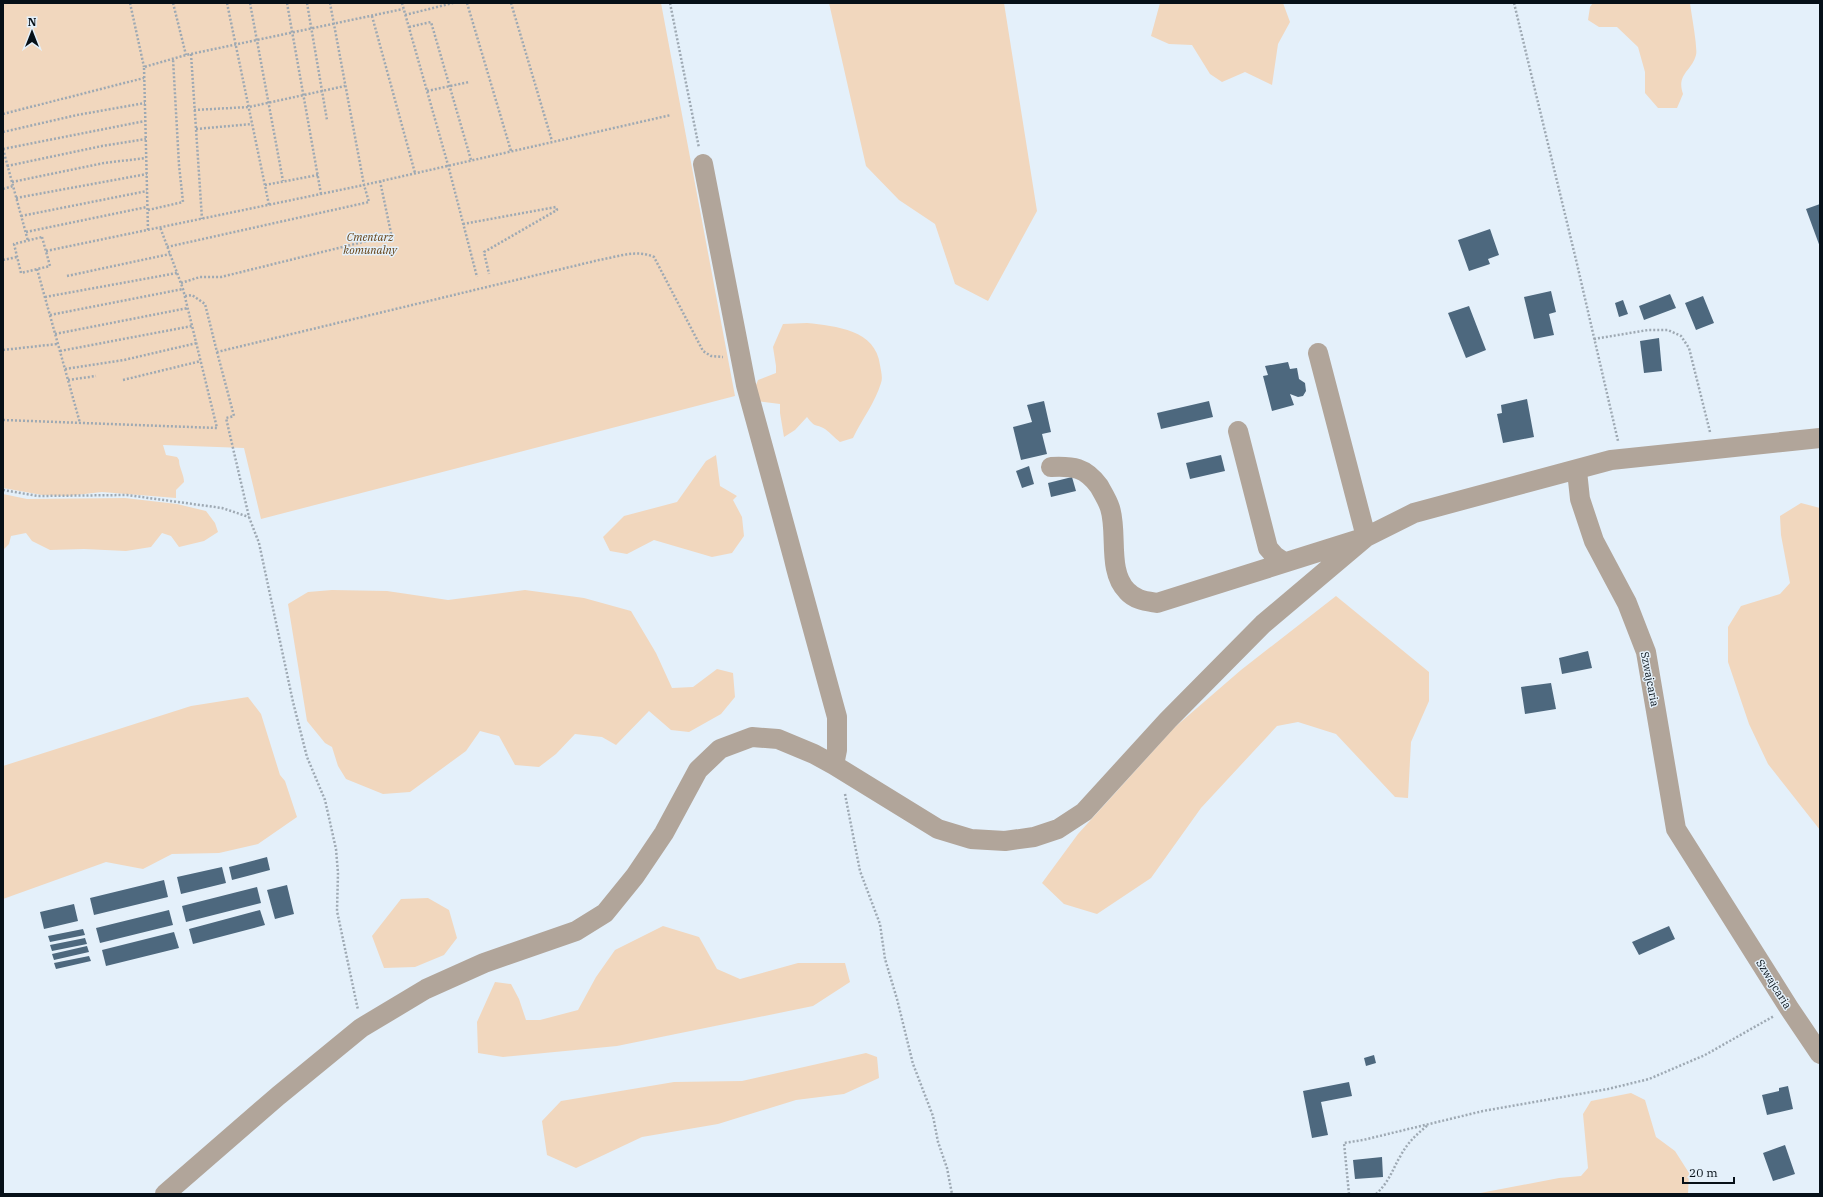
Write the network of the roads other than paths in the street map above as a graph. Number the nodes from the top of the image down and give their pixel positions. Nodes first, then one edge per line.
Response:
1 (703, 164) road end
2 (1318, 353) dead end
3 (1238, 431) dead end
4 (1820, 438) edge
5 (1051, 467) dead end
6 (1577, 471) junction
7 (1366, 537) junction
8 (1284, 562) junction
9 (834, 765) junction
10 (1820, 1054) edge
11 (165, 1194) edge

1 - 9 street
2 - 7 street
3 - 8 street
4 - 6 street
5 - 8 street
6 - 7 street
6 - 10 street, Szwajcaria
7 - 8 street
7 - 9 street
9 - 11 street

